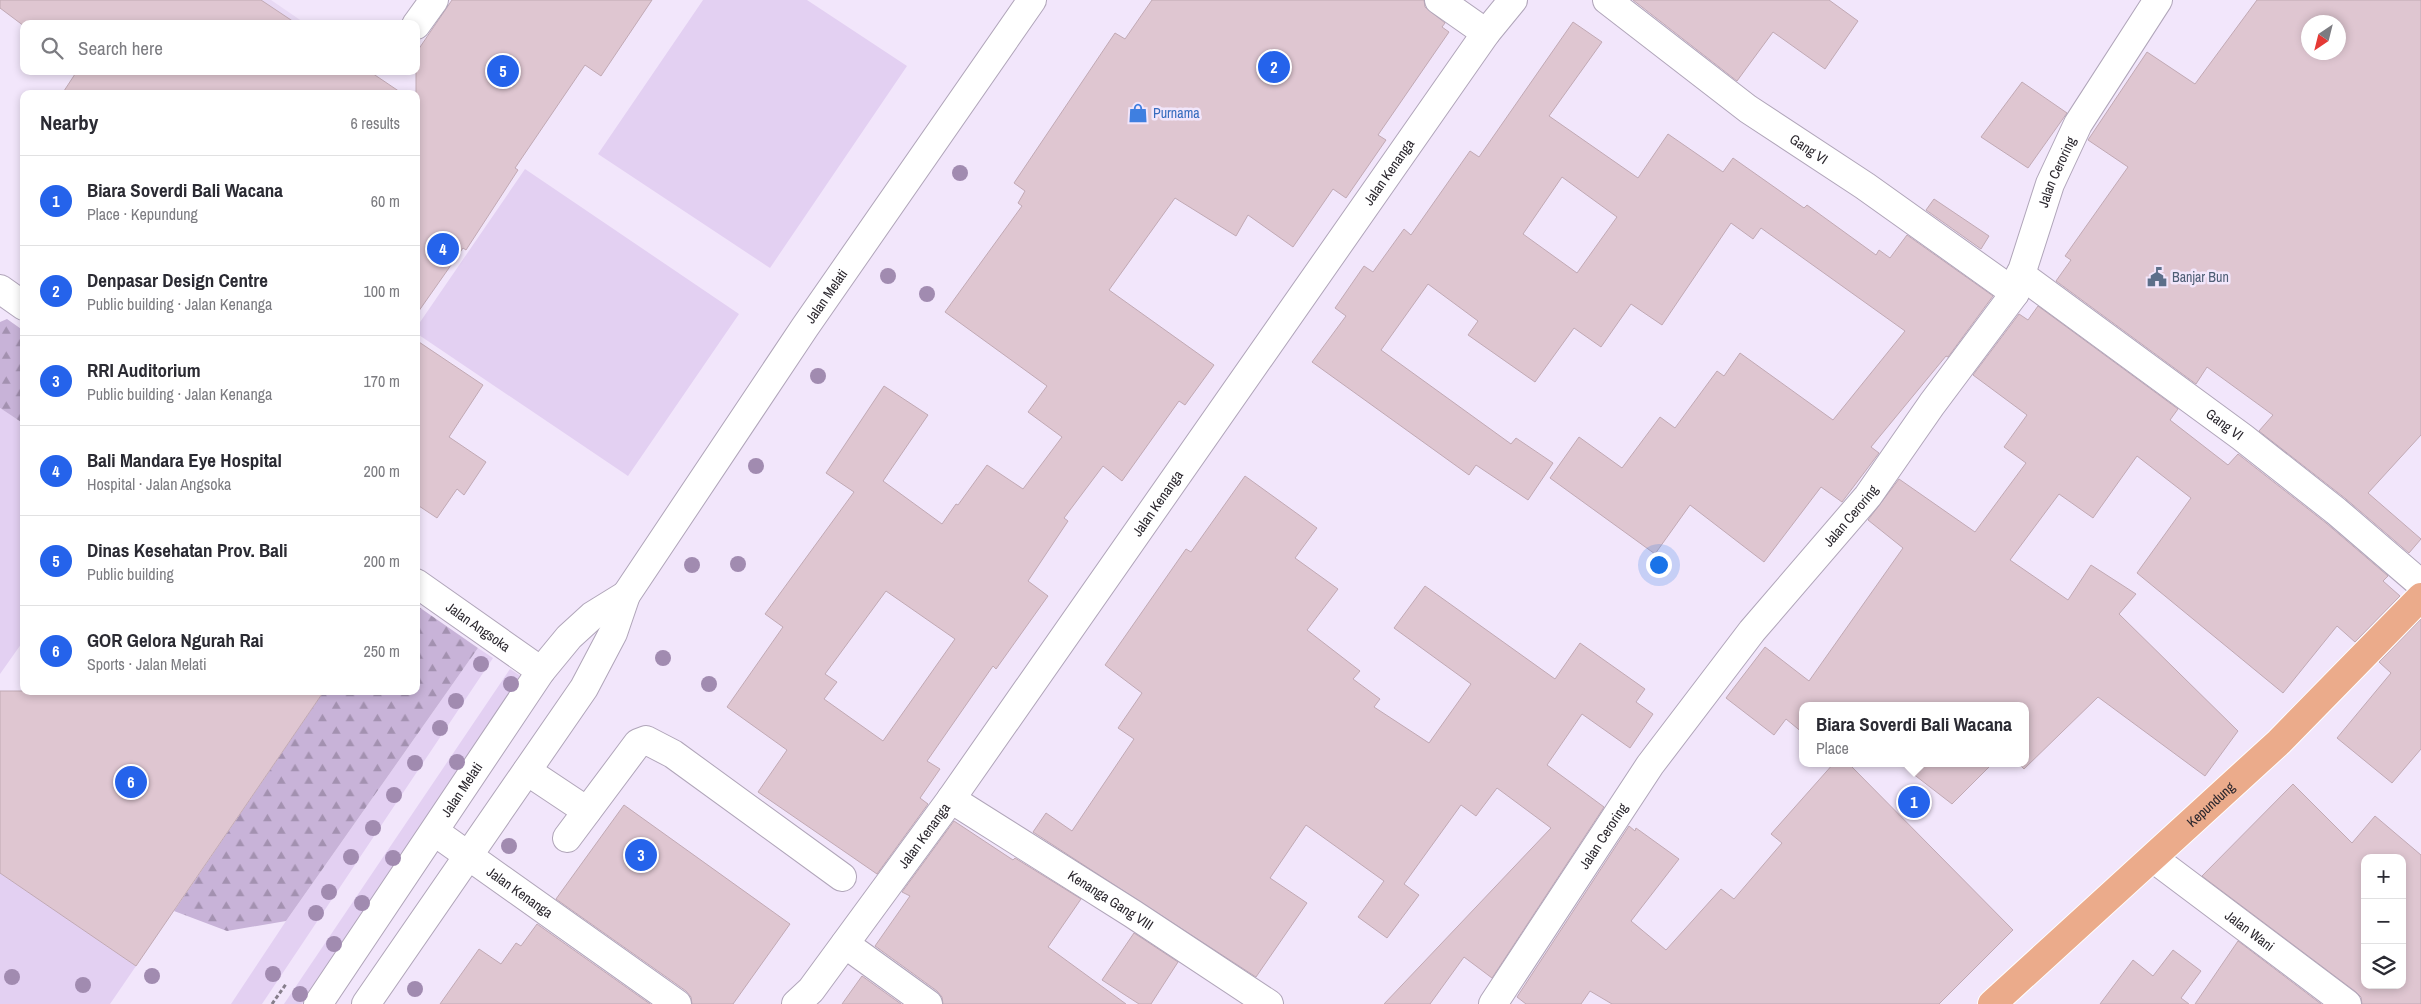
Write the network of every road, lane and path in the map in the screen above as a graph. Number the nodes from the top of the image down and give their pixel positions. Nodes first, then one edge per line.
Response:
1 (434, 0) edge
2 (1032, 0) edge
3 (1439, 0) edge
4 (1513, 0) edge
5 (1607, 0) edge
6 (2158, 0) edge
7 (420, 20) edge
8 (1486, 33) junction
9 (2018, 283) junction
10 (0, 290) edge
11 (20, 303) edge
12 (2421, 584) edge
13 (420, 586) edge
14 (626, 595) junction
15 (2421, 597) edge
16 (541, 671) junction
17 (527, 771) junction
18 (951, 799) junction
19 (587, 811) junction
20 (435, 832) junction
21 (567, 838) dead end
22 (468, 854) junction
23 (2153, 858) junction
24 (842, 877) dead end
25 (845, 944) junction
26 (318, 1004) edge
27 (366, 1004) edge
28 (677, 1004) edge
29 (796, 1004) edge
30 (928, 1004) edge
31 (1268, 1004) edge
32 (1493, 1004) edge
33 (1992, 1004) edge
34 (2347, 1004) edge

1 - 7 street
2 - 14 street, Jalan Melati
3 - 8 street
4 - 8 street, Jalan Kenanga
5 - 9 street, Gang VI
6 - 9 street, Jalan Ceroring
8 - 18 street, Jalan Kenanga
9 - 12 street, Gang VI
9 - 32 street, Jalan Ceroring
10 - 11 street
13 - 16 street, Jalan Angsoka
14 - 16 street, Jalan Melati
14 - 17 street, Jalan Melati
15 - 23 main road, Kepundung
16 - 20 street, Jalan Melati
17 - 19 street
17 - 22 street, Jalan Melati
18 - 25 street, Jalan Kenanga
18 - 31 street, Kenanga Gang VIII
19 - 21 street
19 - 24 street
20 - 22 street, Jalan Kenanga
20 - 26 street, Jalan Melati
22 - 27 street, Jalan Melati
22 - 28 street, Jalan Kenanga
23 - 33 main road, Kepundung
23 - 34 street, Jalan Wani
25 - 29 street, Jalan Kenanga
25 - 30 street

